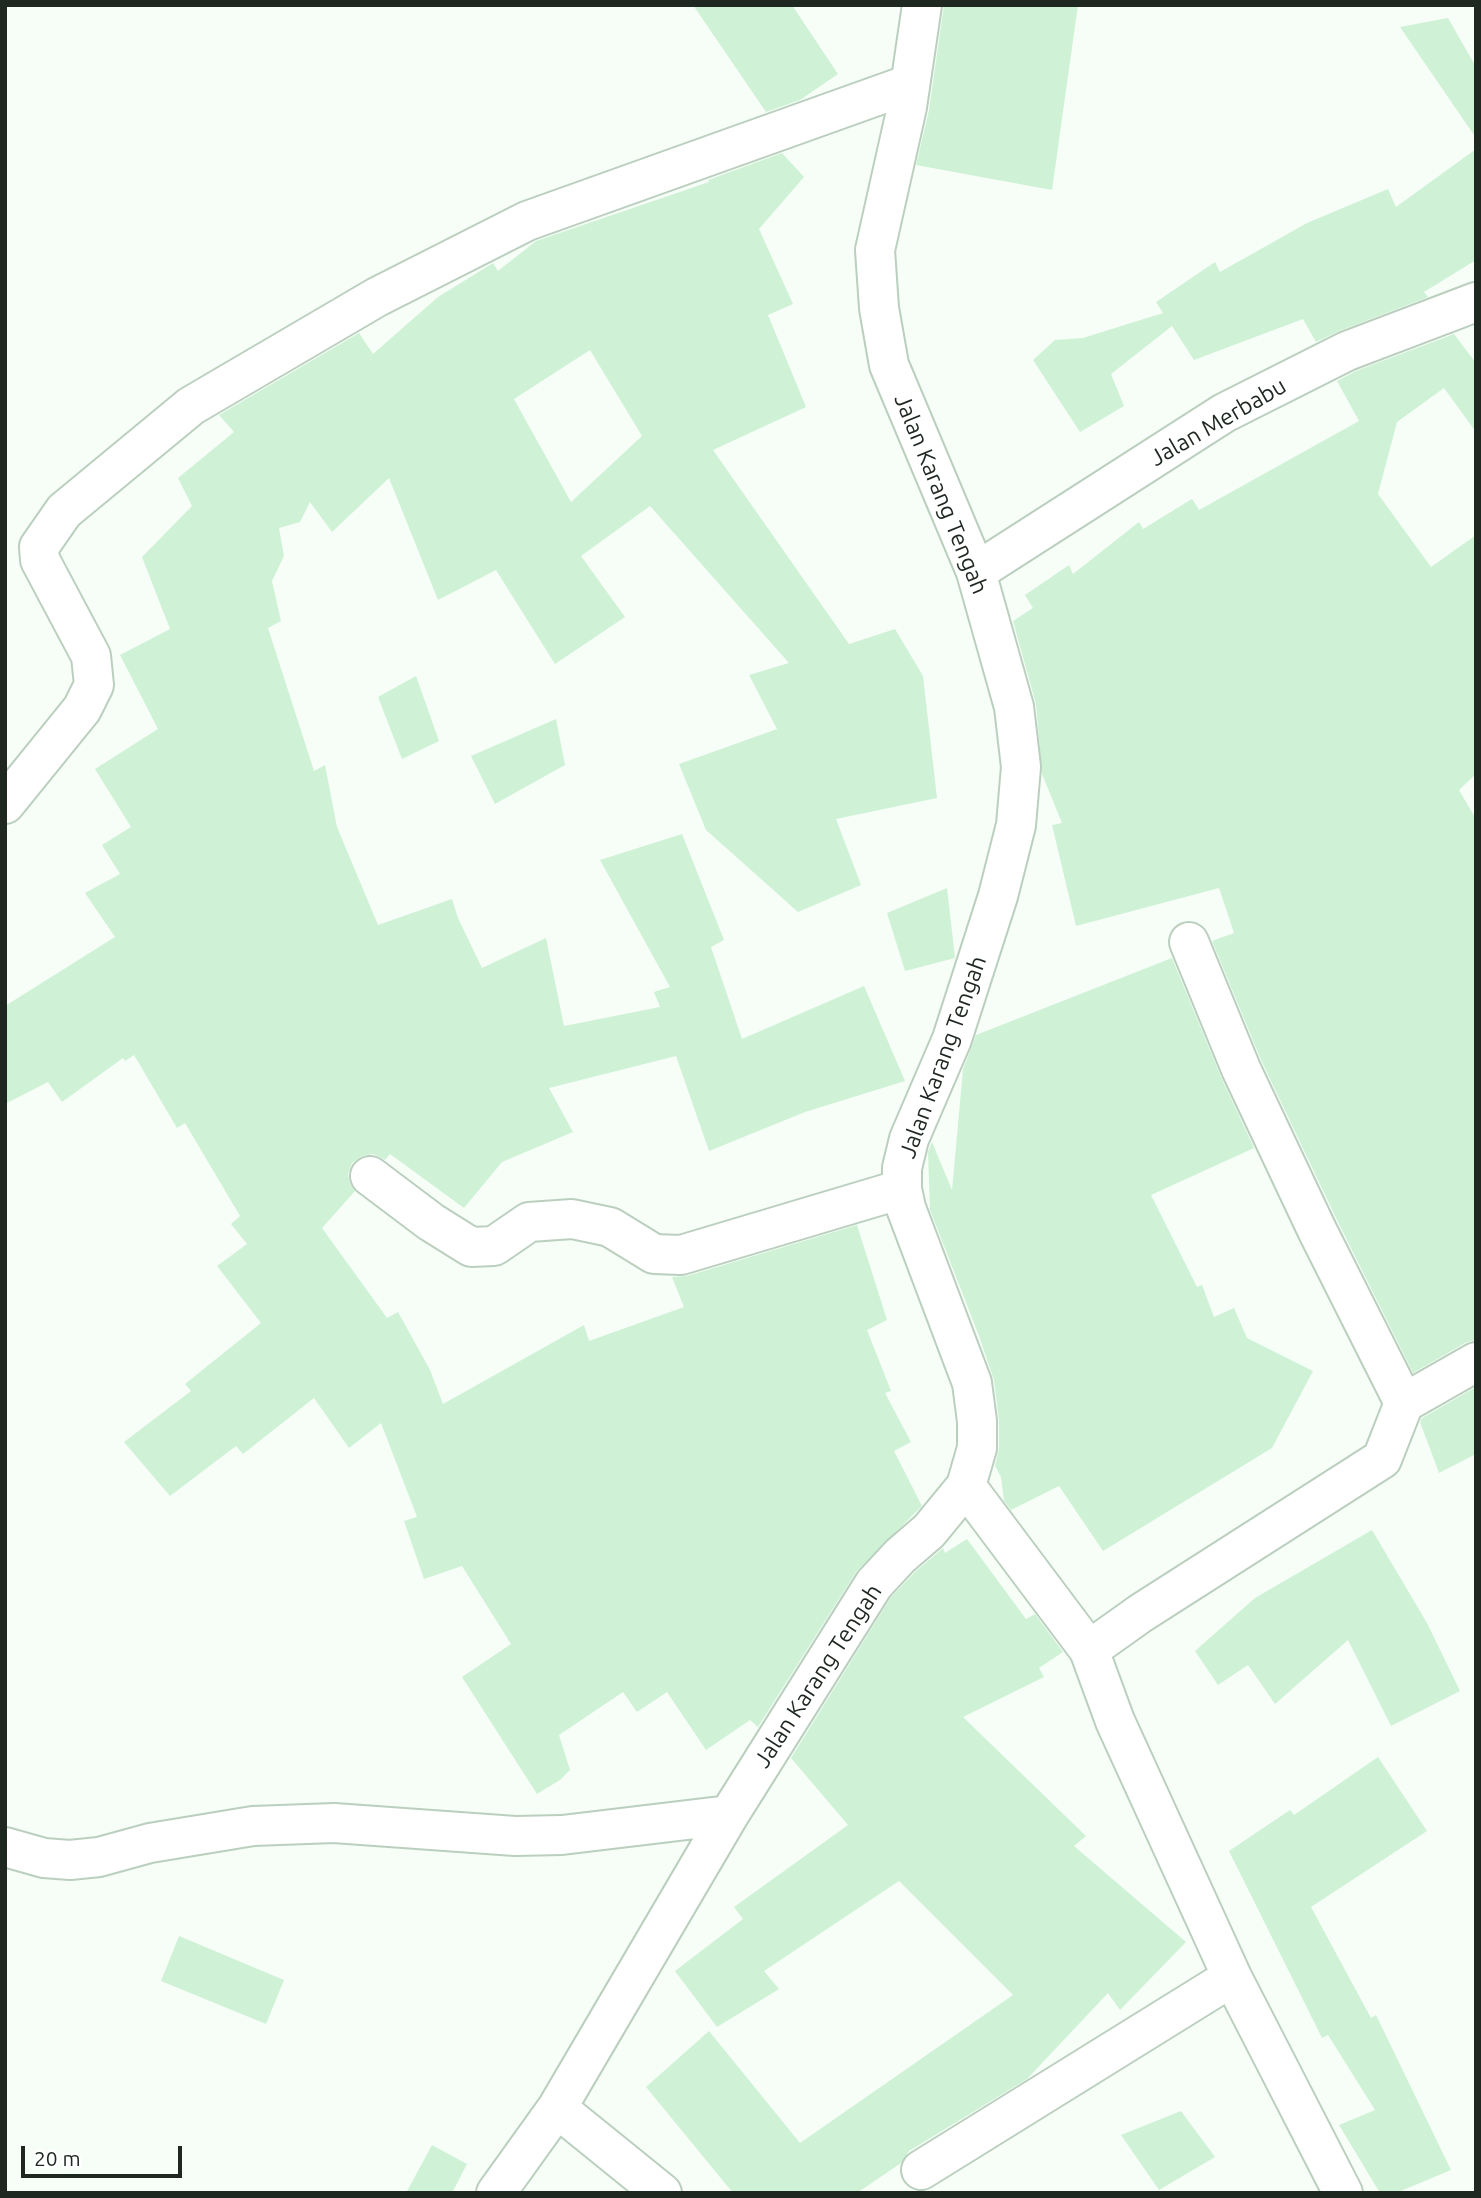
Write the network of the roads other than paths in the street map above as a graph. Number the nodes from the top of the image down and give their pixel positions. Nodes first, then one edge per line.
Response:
1 (922, 5) edge
2 (910, 84) junction
3 (1476, 302) edge
4 (976, 572) junction
5 (5, 804) edge
6 (1189, 942) dead end
7 (370, 1176) dead end
8 (902, 1189) junction
9 (1476, 1362) edge
10 (1404, 1403) junction
11 (966, 1486) junction
12 (1089, 1650) junction
13 (729, 1815) junction
14 (5, 1847) edge
15 (1232, 1977) junction
16 (557, 2108) junction
17 (920, 2170) dead end
18 (496, 2193) edge
19 (662, 2193) edge
20 (1343, 2193) edge

1 - 2 street, Jalan Karang Tengah
2 - 4 street, Jalan Karang Tengah
2 - 5 street
3 - 4 street, Jalan Merbabu
4 - 8 street, Jalan Karang Tengah
6 - 10 street
7 - 8 street
8 - 11 street, Jalan Karang Tengah
9 - 10 street
10 - 12 street
11 - 12 street
11 - 13 street, Jalan Karang Tengah
12 - 15 street
13 - 14 street
13 - 16 street, Jalan Karang Tengah
15 - 17 street
15 - 20 street
16 - 18 street, Jalan Karang Tengah
16 - 19 street

